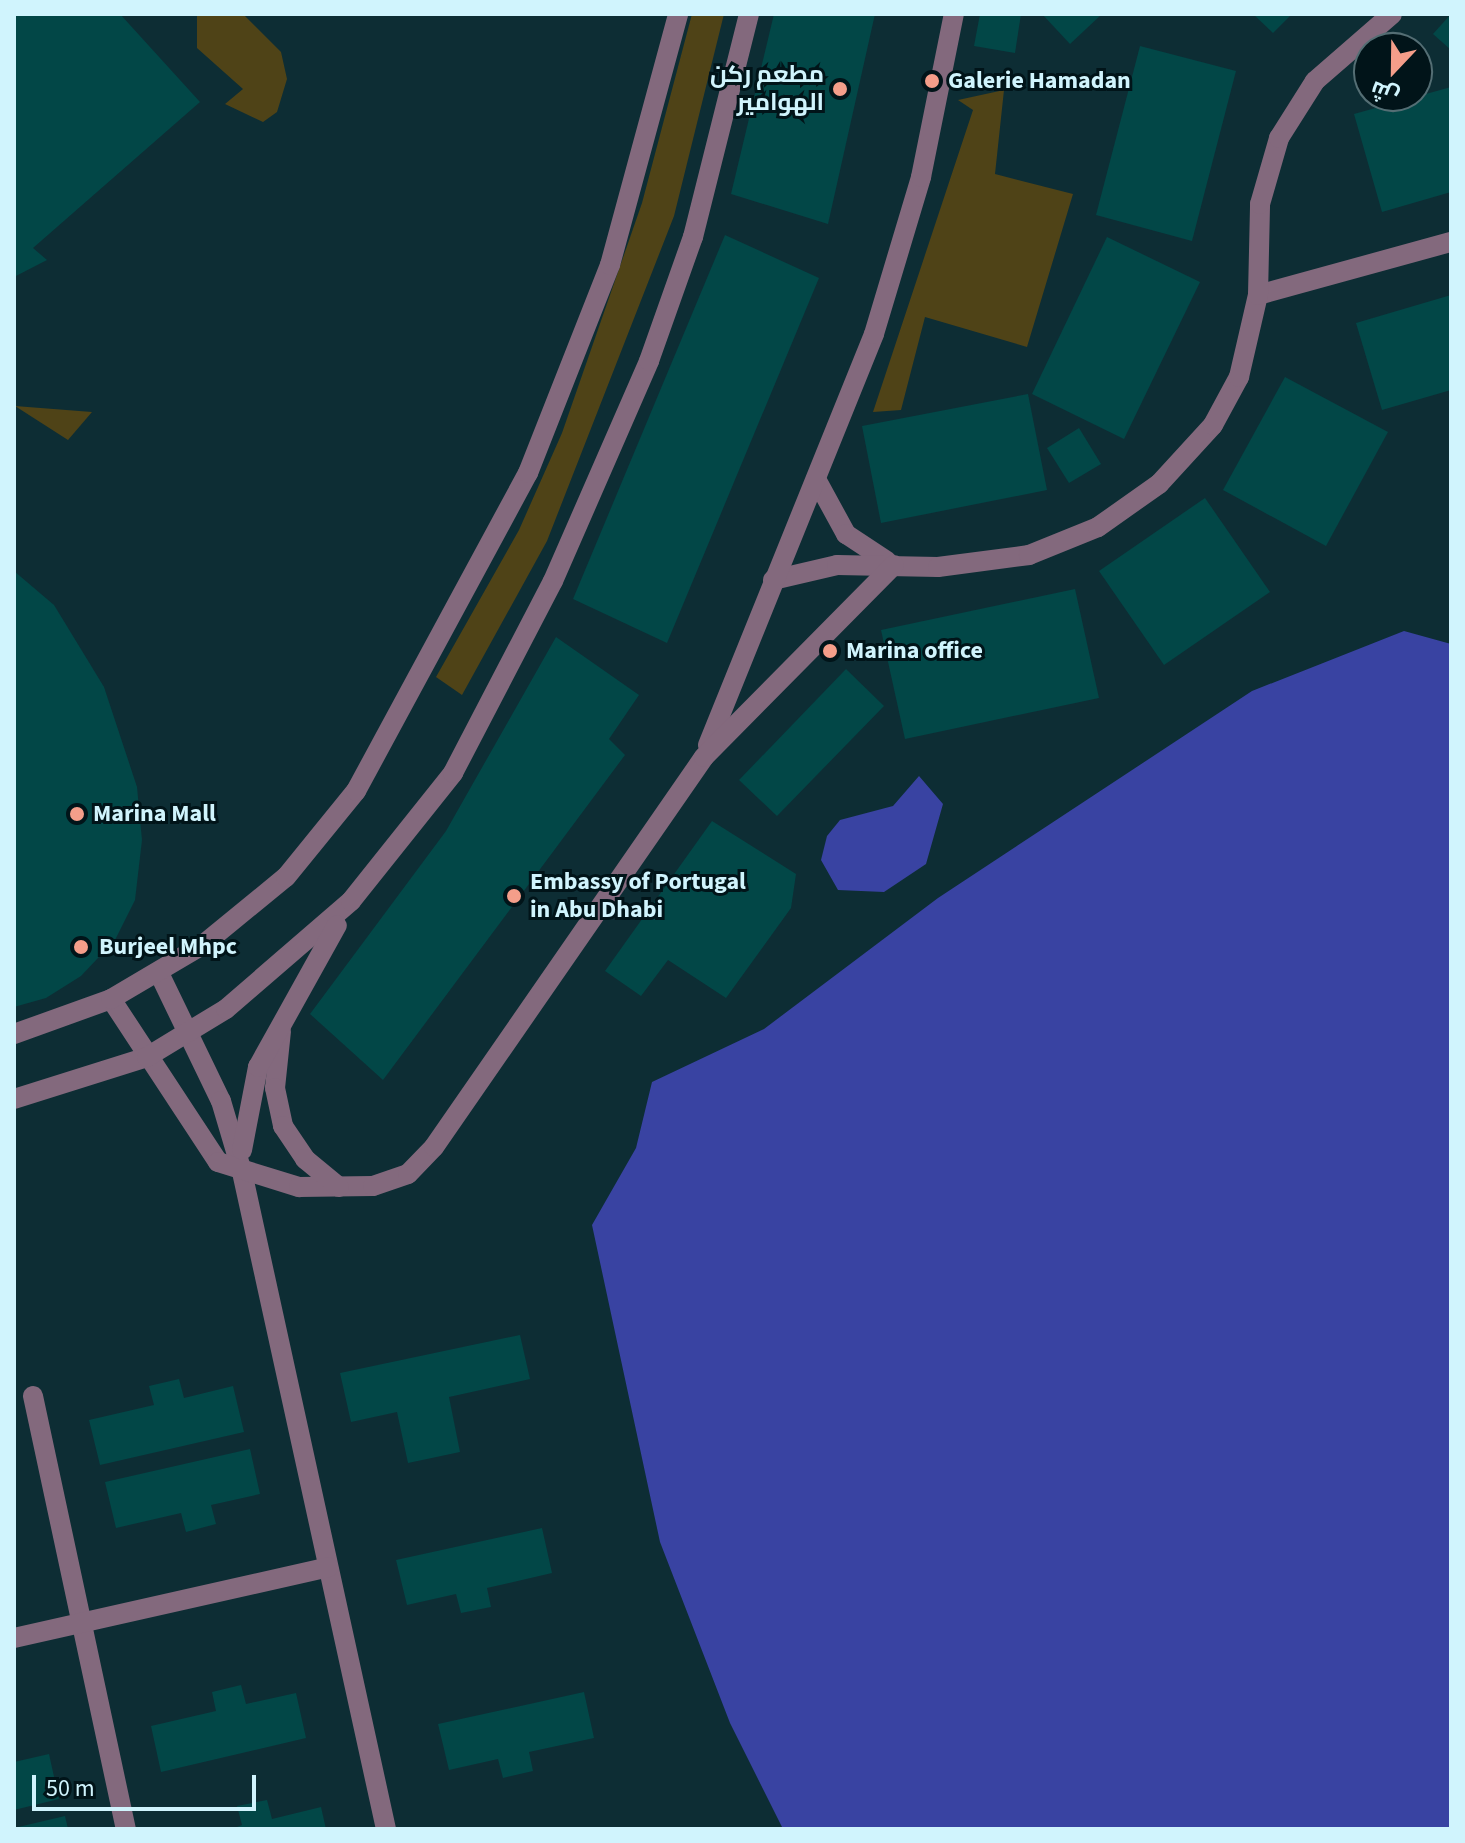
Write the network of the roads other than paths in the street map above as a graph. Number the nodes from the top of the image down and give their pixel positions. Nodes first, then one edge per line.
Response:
1 (678, 14) edge
2 (749, 14) edge
3 (954, 14) edge
4 (1392, 14) edge
5 (1451, 242) edge
6 (1258, 295) junction
7 (816, 479) junction
8 (894, 565) junction
9 (773, 580) junction
10 (704, 757) junction
11 (351, 901) junction
12 (159, 973) junction
13 (111, 999) junction
14 (283, 1016) junction
15 (14, 1034) edge
16 (190, 1034) junction
17 (147, 1057) junction
18 (14, 1099) edge
19 (242, 1172) junction
20 (339, 1187) junction
21 (33, 1396) dead end
22 (328, 1567) junction
23 (84, 1623) junction
24 (14, 1638) edge
25 (126, 1829) edge
26 (386, 1829) edge

1 - 12 street
2 - 11 street
3 - 7 street
4 - 6 street
5 - 6 street
6 - 8 street
7 - 8 street
7 - 9 street
8 - 9 street
8 - 10 street
9 - 10 street
10 - 20 street
11 - 14 street
11 - 16 street
12 - 13 street
12 - 16 street
13 - 15 street
13 - 17 street
14 - 19 street
14 - 20 street
16 - 17 street
16 - 19 street
17 - 18 street
17 - 19 street
19 - 20 street
19 - 22 street
21 - 23 street
22 - 23 street
22 - 26 street
23 - 24 street
23 - 25 street

